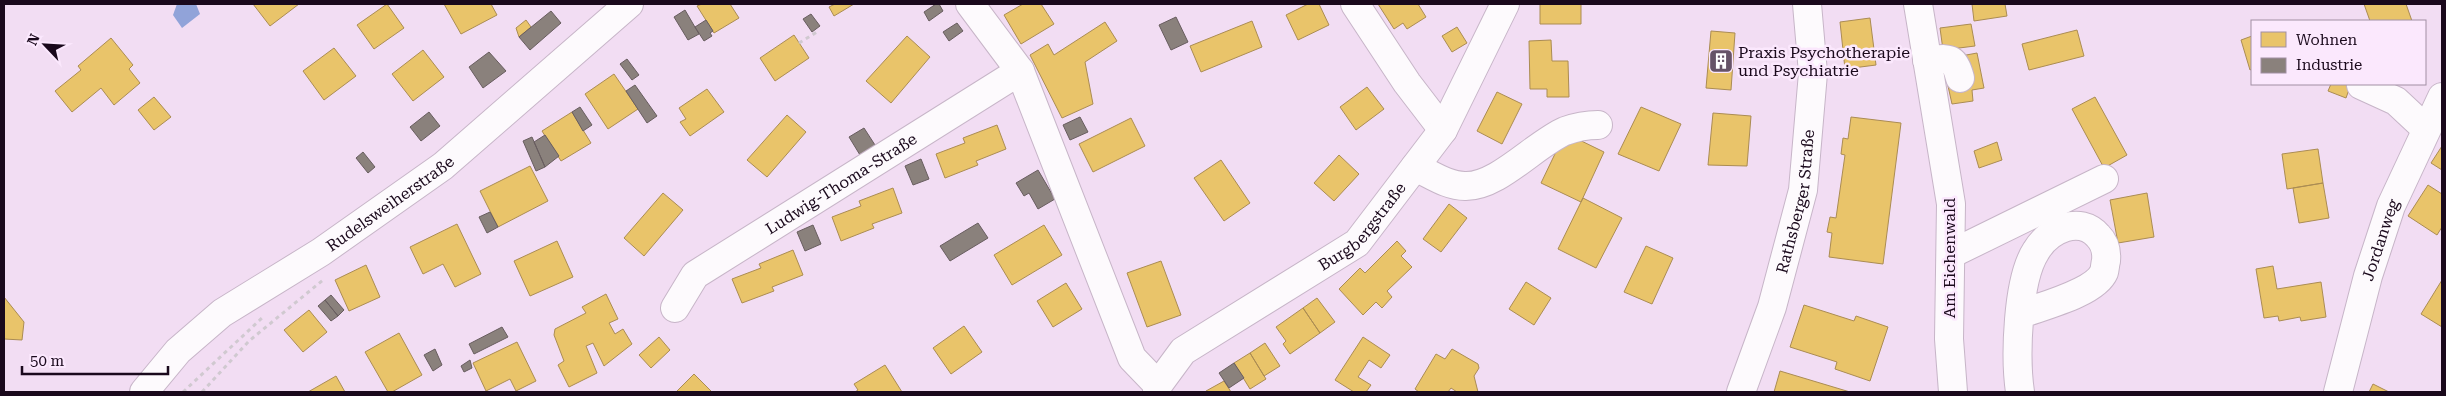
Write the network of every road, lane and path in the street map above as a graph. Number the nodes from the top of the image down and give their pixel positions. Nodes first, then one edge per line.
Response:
1 (629, 4) edge
2 (970, 4) edge
3 (1356, 4) edge
4 (1505, 4) edge
5 (1807, 4) edge
6 (1918, 4) edge
7 (818, 32) dead end
8 (799, 42) dead end
9 (1927, 58) junction
10 (1020, 71) junction
11 (1960, 78) dead end
12 (2361, 85) dead end
13 (2442, 97) edge
14 (1598, 125) dead end
15 (2426, 129) junction
16 (1443, 130) junction
17 (1415, 167) junction
18 (2104, 179) dead end
19 (1951, 254) junction
20 (328, 274) dead end
21 (675, 308) dead end
22 (2021, 314) dead end
23 (1157, 389) edge
24 (144, 392) edge
25 (202, 392) edge
26 (1741, 392) edge
27 (1953, 392) edge
28 (2020, 392) edge
29 (2338, 392) edge

1 - 24 street, Rudelsweiherstraße
2 - 10 street
3 - 16 street
4 - 16 street, Burgbergstraße
5 - 26 street, Rathsberger Straße
6 - 9 street, Am Eichenwald
7 - 8 path
9 - 11 street
9 - 19 street, Am Eichenwald
10 - 21 street, Ludwig-Thoma-Straße
10 - 23 street
12 - 15 street
13 - 15 street, Jordanweg
14 - 17 street
15 - 29 street, Jordanweg
16 - 17 street, Burgbergstraße
17 - 23 street, Burgbergstraße
18 - 19 street
19 - 27 street, Am Eichenwald
20 - 25 path
22 - 28 street

